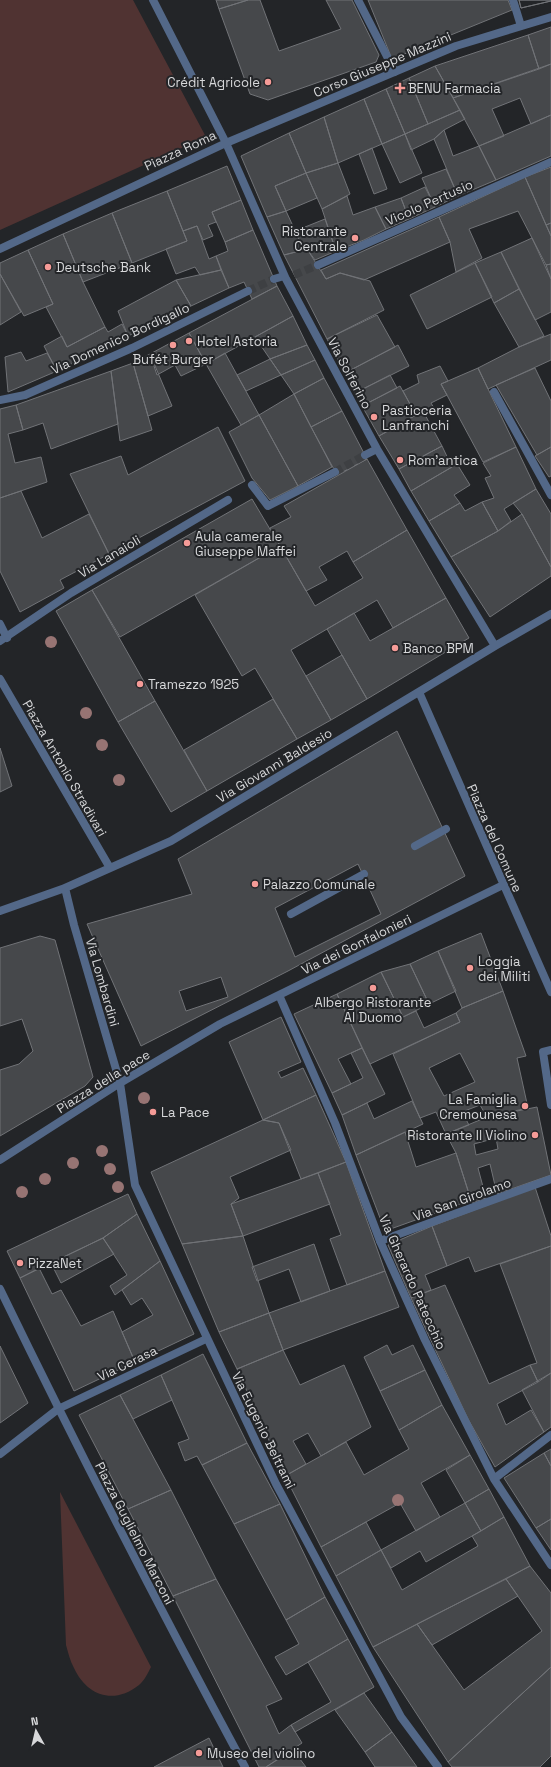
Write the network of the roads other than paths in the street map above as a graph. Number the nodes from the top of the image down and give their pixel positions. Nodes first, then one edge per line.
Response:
1 (153, 0) edge
2 (358, 0) edge
3 (513, 0) edge
4 (551, 17) edge
5 (521, 26) junction
6 (395, 72) junction
7 (226, 143) junction
8 (551, 162) edge
9 (0, 249) edge
10 (318, 265) tunnel mouth
11 (294, 276) tunnel mouth
12 (285, 278) junction
13 (274, 279) tunnel mouth
14 (248, 291) tunnel mouth
15 (494, 392) dead end
16 (0, 400) edge
17 (377, 449) junction
18 (365, 455) tunnel mouth
19 (335, 472) tunnel mouth
20 (252, 485) dead end
21 (551, 495) edge
22 (228, 500) dead end
23 (551, 614) edge
24 (0, 624) edge
25 (3, 639) edge
26 (495, 646) junction
27 (0, 679) edge
28 (419, 692) junction
29 (446, 830) dead end
30 (415, 846) dead end
31 (110, 868) junction
32 (364, 874) dead end
33 (503, 885) junction
34 (66, 888) junction
35 (0, 911) edge
36 (291, 914) dead end
37 (551, 992) edge
38 (280, 995) junction
39 (220, 1024) joint
40 (547, 1051) edge
41 (120, 1083) junction
42 (551, 1105) edge
43 (0, 1160) edge
44 (551, 1179) edge
45 (380, 1241) junction
46 (0, 1289) edge
47 (206, 1339) junction
48 (58, 1409) junction
49 (551, 1436) edge
50 (0, 1454) edge
51 (494, 1479) junction
52 (551, 1565) edge
53 (245, 1767) edge
54 (438, 1767) edge

1 - 7 street, Piazza Roma
2 - 6 street
3 - 5 street
4 - 5 street, Corso Giuseppe Mazzini
5 - 6 street, Corso Giuseppe Mazzini
6 - 7 street, Corso Giuseppe Mazzini
7 - 9 street, Piazza Roma
7 - 12 street, Via Solferino
8 - 10 street, Vicolo Pertusio
11 - 12 street
12 - 13 street
12 - 17 street, Via Solferino
14 - 16 street, Via Domenico Bordigallo
15 - 21 street
17 - 18 street
17 - 26 street, Via Solferino
19 - 20 street
22 - 25 street, Via Lanaioli
23 - 26 street
24 - 25 street
26 - 28 street
27 - 31 street, Piazza Antonio Stradivari
28 - 31 street, Via Giovanni Baldesio
28 - 33 street, Piazza del Comune
29 - 30 street
31 - 34 street
32 - 36 street
33 - 37 street, Piazza del Comune
33 - 38 street, Via dei Gonfalonieri
34 - 35 street
34 - 41 street, Via Lombardini
38 - 39 street, Via dei Gonfalonieri
38 - 45 street, Via Gherardo Patecchio
39 - 41 street, Piazza della pace
40 - 42 street
41 - 43 street, Piazza della pace
41 - 47 street, Via Eugenio Beltrami
44 - 45 street, Via San Girolamo
45 - 51 street, Via Gherardo Patecchio
46 - 48 street, Piazza Guglielmo Marconi
47 - 48 street, Via Cerasa
47 - 54 street, Via Eugenio Beltrami
48 - 50 street
48 - 53 street, Piazza Guglielmo Marconi
49 - 51 street
51 - 52 street, Via Gherardo Patecchio

